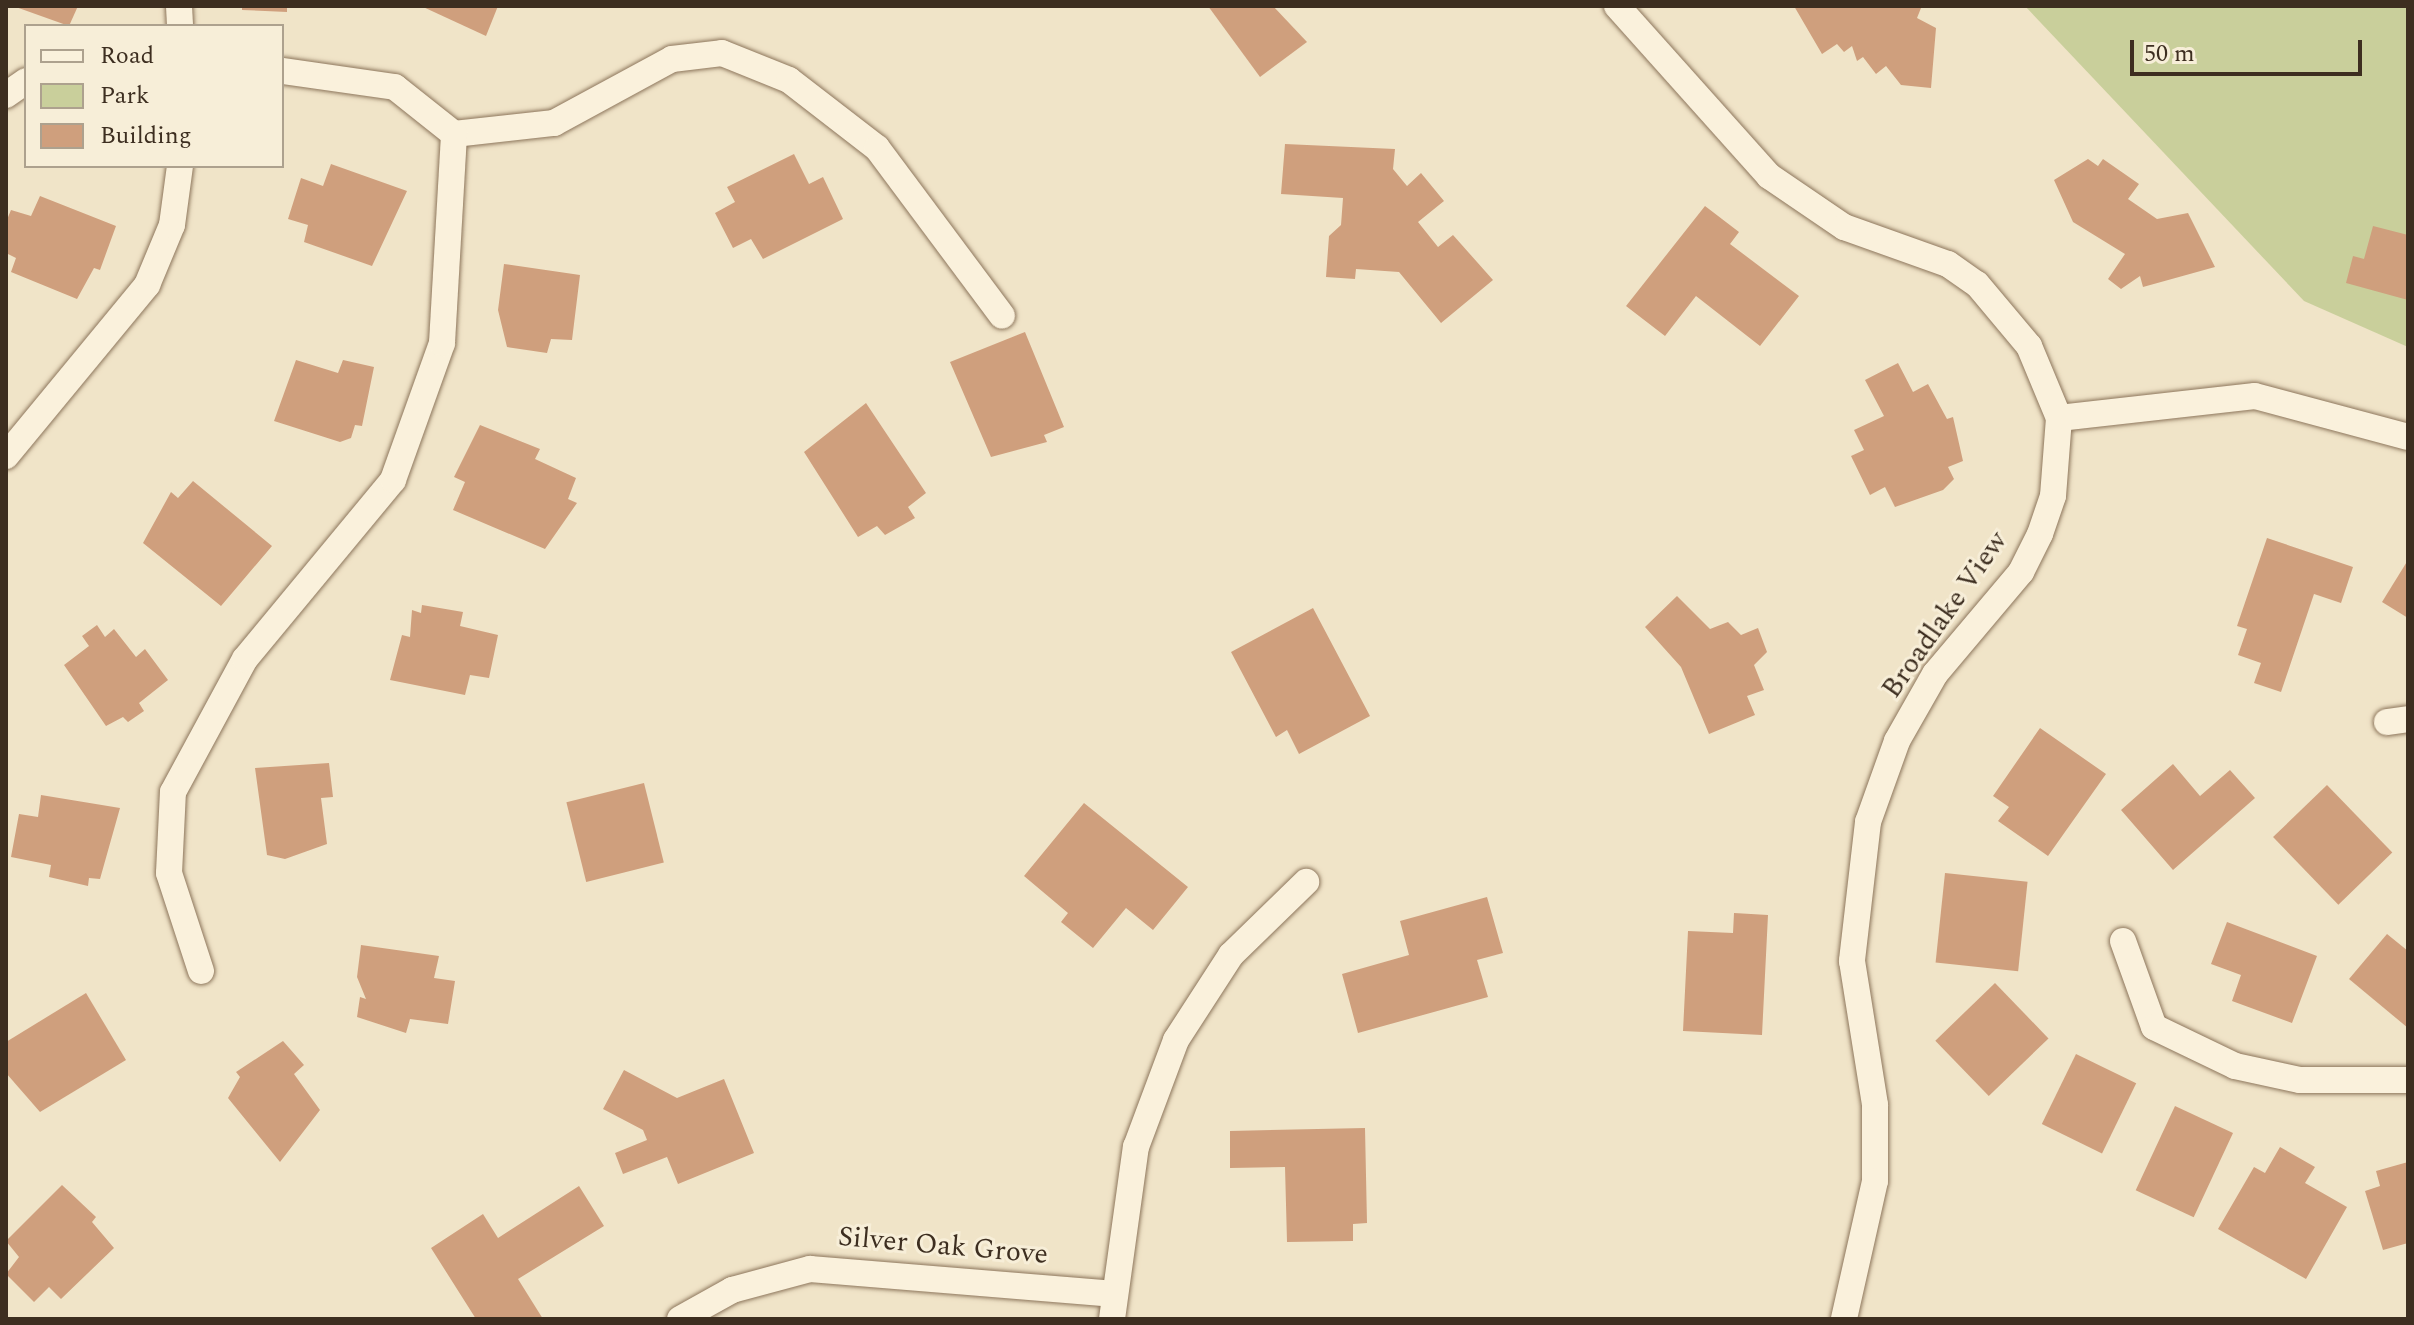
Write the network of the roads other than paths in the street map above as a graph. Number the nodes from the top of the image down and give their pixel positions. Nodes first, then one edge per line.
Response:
1 (1617, 6) edge
2 (284, 71) edge
3 (24, 82) edge
4 (6, 95) edge
5 (454, 134) junction
6 (180, 168) edge
7 (1002, 316) dead end
8 (2059, 418) junction
9 (2408, 437) edge
10 (6, 456) edge
11 (1306, 882) dead end
12 (2123, 941) dead end
13 (201, 971) dead end
14 (2408, 1080) edge
15 (1113, 1306) edge
16 (680, 1319) edge
17 (1844, 1319) edge

1 - 8 street, Broadlake View
2 - 5 street
3 - 4 street
5 - 7 street
5 - 13 street
6 - 10 street
8 - 9 street
8 - 17 street, Broadlake View
11 - 15 street, Silver Oak Grove
12 - 14 street
15 - 16 street, Silver Oak Grove

